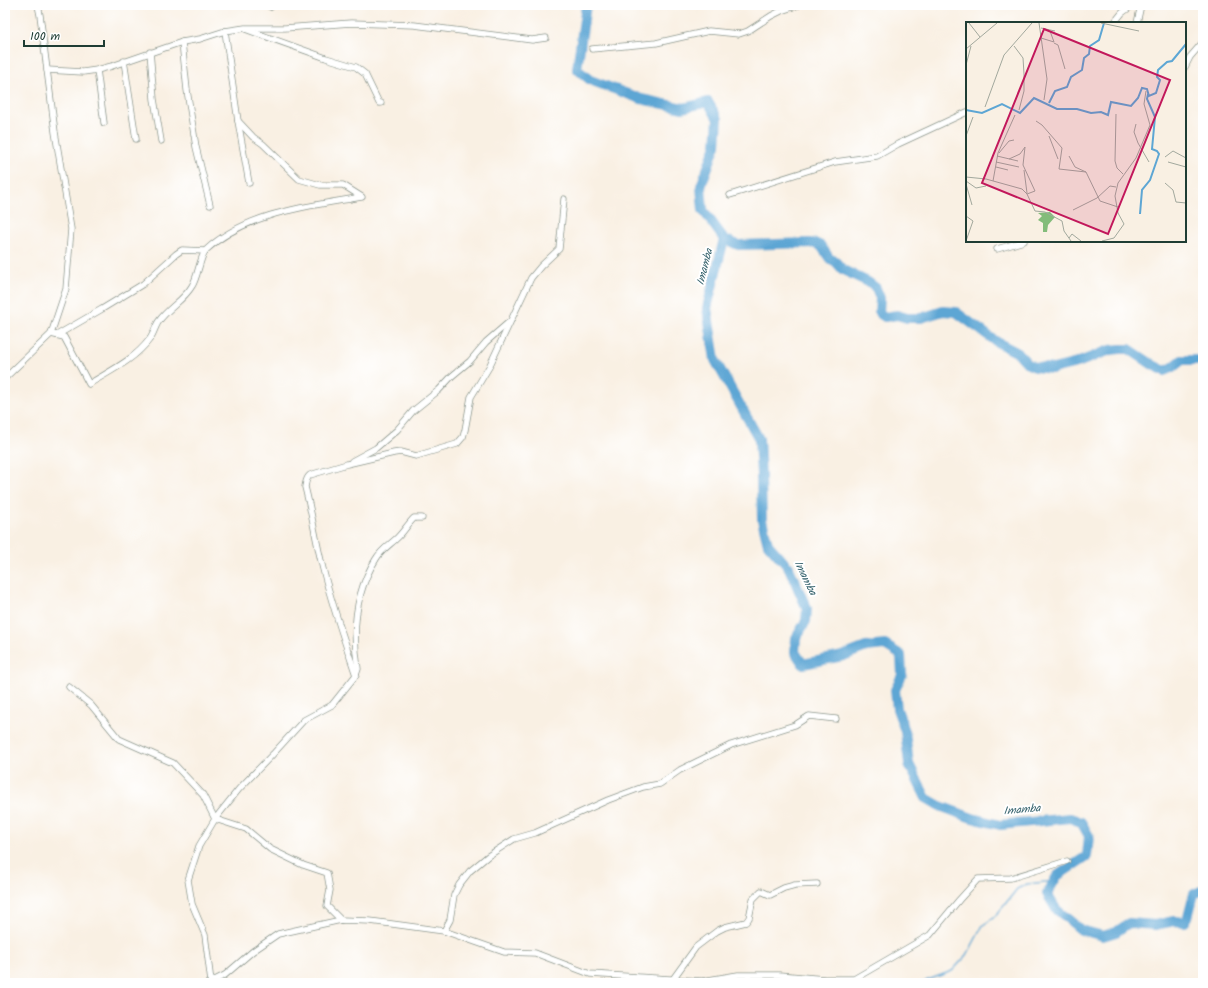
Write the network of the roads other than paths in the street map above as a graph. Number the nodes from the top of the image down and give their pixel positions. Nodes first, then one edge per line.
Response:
1 (38, 5) edge
2 (799, 5) edge
3 (1133, 5) edge
4 (1141, 5) edge
5 (1115, 22) edge
6 (1137, 22) edge
7 (243, 28) junction
8 (225, 31) junction
9 (546, 38) dead end
10 (182, 42) junction
11 (1203, 42) edge
12 (592, 50) dead end
13 (150, 52) junction
14 (124, 62) junction
15 (1186, 65) edge
16 (47, 70) junction
17 (96, 70) junction
18 (381, 103) dead end
19 (966, 112) edge
20 (238, 121) junction
21 (104, 123) dead end
22 (136, 139) dead end
23 (161, 141) dead end
24 (249, 183) dead end
25 (730, 195) dead end
26 (564, 199) dead end
27 (210, 206) dead end
28 (1022, 242) edge
29 (997, 249) dead end
30 (205, 251) junction
31 (510, 320) junction
32 (54, 335) junction
33 (5, 378) edge
34 (347, 464) junction
35 (422, 518) dead end
36 (356, 675) junction
37 (69, 687) dead end
38 (836, 719) dead end
39 (215, 819) junction
40 (1067, 861) dead end
41 (817, 884) dead end
42 (341, 920) junction
43 (444, 932) junction
44 (672, 981) edge
45 (210, 983) edge

1 - 16 street
2 - 12 street
3 - 5 street
4 - 6 street
7 - 8 street
7 - 9 street
7 - 18 street
8 - 10 street
8 - 20 street
10 - 13 street
10 - 27 street
11 - 15 street
13 - 14 street
13 - 23 street
14 - 17 street
14 - 22 street
16 - 17 street
16 - 32 street
17 - 21 street
19 - 25 street
20 - 24 street
20 - 30 street
26 - 31 street
28 - 29 street
30 - 32 street
30 - 32 street
31 - 34 street
31 - 34 street
32 - 33 street
34 - 36 street
35 - 36 street
36 - 39 street
37 - 39 street
38 - 43 street
39 - 42 street
39 - 45 street
40 - 44 street
41 - 44 street
42 - 43 street
42 - 45 street
43 - 44 street

